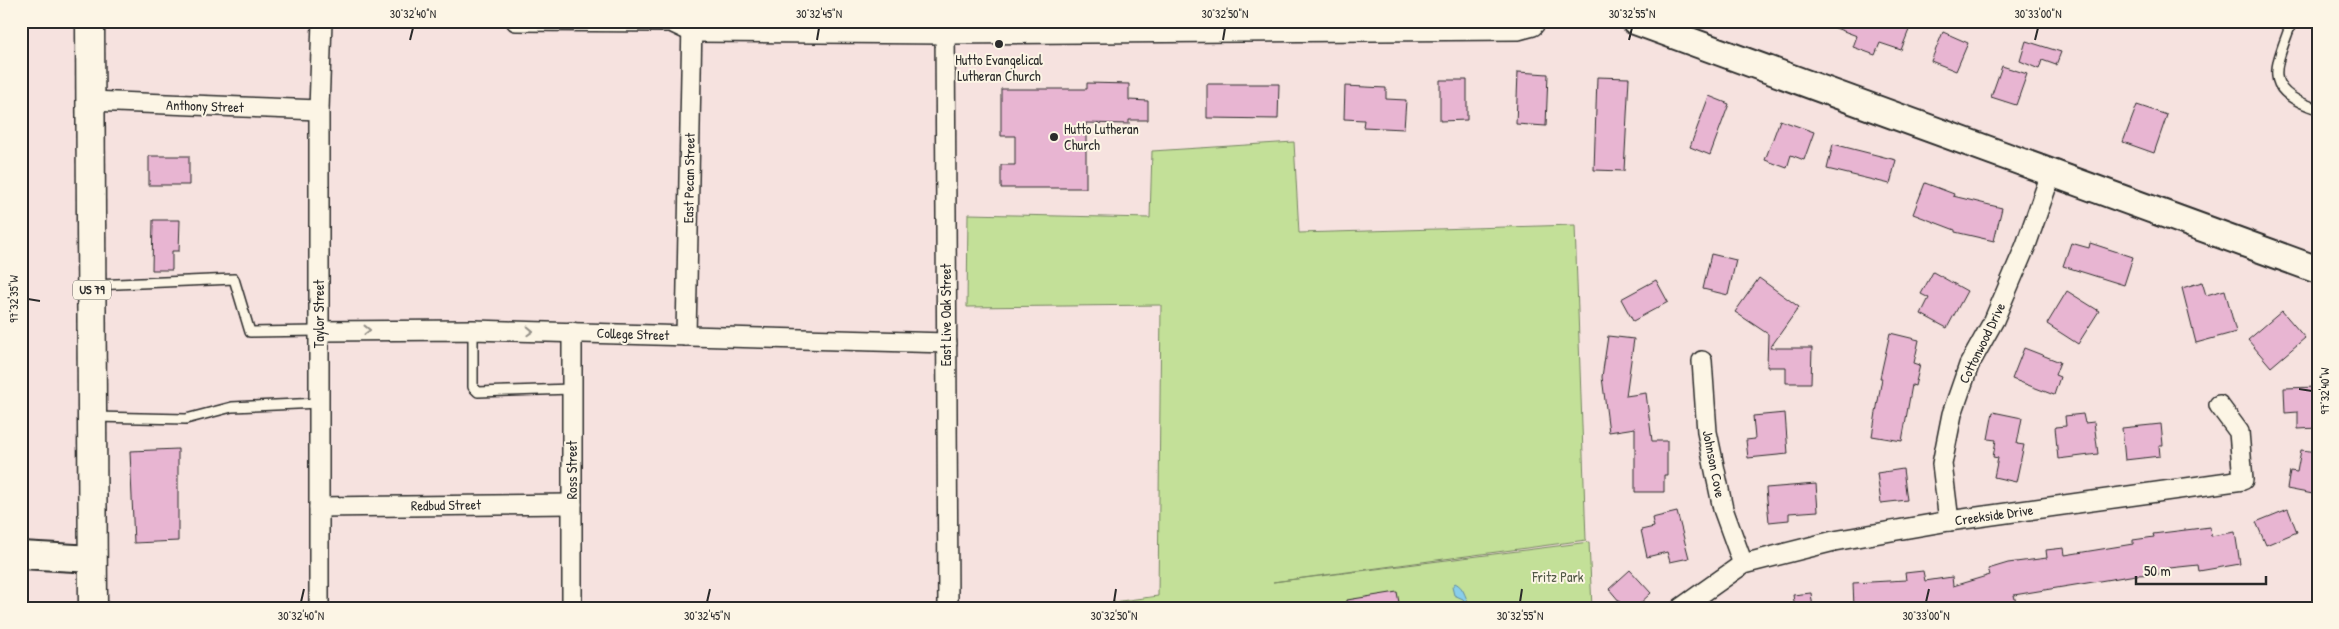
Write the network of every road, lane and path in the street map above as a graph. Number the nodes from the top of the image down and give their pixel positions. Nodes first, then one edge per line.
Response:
1 (90, 21) edge
2 (322, 21) edge
3 (516, 21) edge
4 (1537, 21) edge
5 (1635, 21) edge
6 (2292, 21) edge
7 (692, 26) edge
8 (1145, 27) edge
9 (945, 28) edge
10 (90, 101) junction
11 (2318, 109) edge
12 (319, 110) junction
13 (2052, 171) junction
14 (2318, 270) edge
15 (92, 285) junction
16 (473, 330) junction
17 (319, 331) junction
18 (572, 332) junction
19 (686, 336) junction
20 (946, 343) junction
21 (1702, 361) dead end
22 (572, 389) junction
23 (319, 404) junction
24 (2219, 405) dead end
25 (93, 418) junction
26 (572, 504) junction
27 (319, 506) junction
28 (1949, 521) junction
29 (21, 555) edge
30 (93, 558) junction
31 (1743, 564) junction
32 (1350, 605) dead end
33 (93, 608) edge
34 (319, 608) edge
35 (572, 608) edge
36 (948, 608) edge
37 (1332, 608) edge
38 (1681, 608) edge

1 - 10 highway, US 79
2 - 12 street, Taylor Street
3 - 7 street
4 - 8 street
5 - 13 main road
6 - 11 lane
7 - 9 street
7 - 19 street, East Pecan Street
8 - 9 street
9 - 20 street, East Live Oak Street
10 - 12 street, Anthony Street
10 - 15 highway, US 79
12 - 17 street, Taylor Street
13 - 14 main road
13 - 28 street, Cottonwood Drive
15 - 17 lane
15 - 25 highway, US 79
17 -> 16 street, College Street
16 -> 18 street, College Street
16 - 22 lane
17 - 23 street, Taylor Street
18 - 19 street, College Street
18 - 22 street, Ross Street
19 - 20 street, College Street
20 - 36 street, East Live Oak Street
21 - 31 street, Johnson Cove
22 - 26 street, Ross Street
23 - 25 lane
23 - 27 street, Taylor Street
24 - 28 street, Creekside Drive
25 - 30 highway, US 79
26 - 27 street, Redbud Street
26 - 35 street, Ross Street
27 - 34 street, Taylor Street
28 - 31 street, Creekside Drive
29 - 30 main road
30 - 33 highway, US 79
31 - 38 street, Creekside Drive
32 - 37 path

